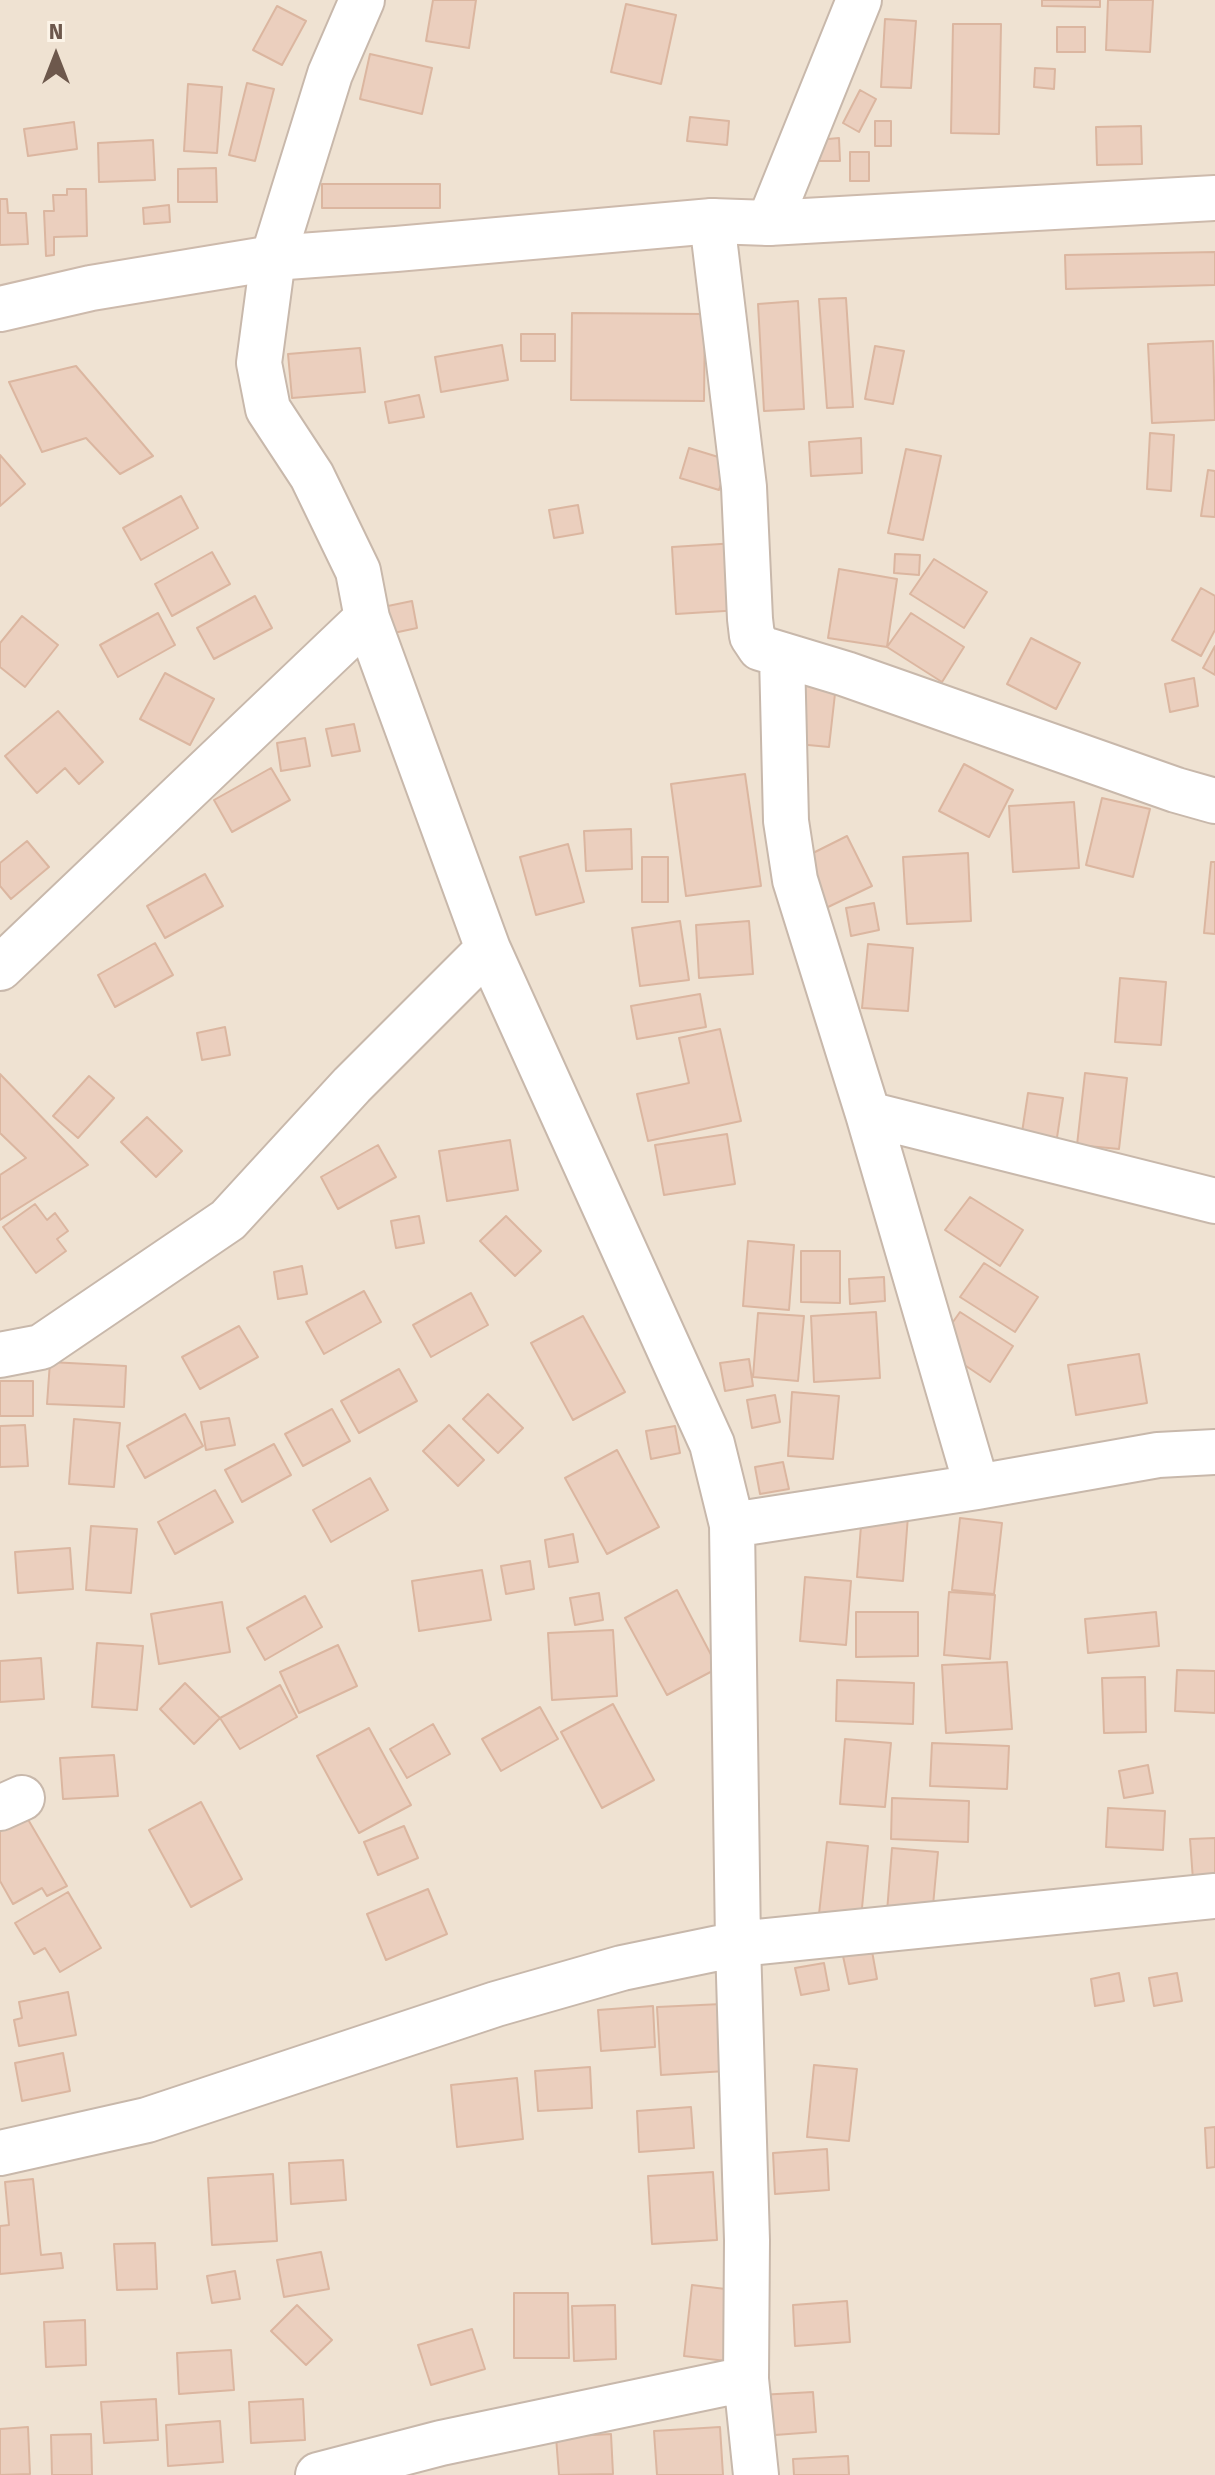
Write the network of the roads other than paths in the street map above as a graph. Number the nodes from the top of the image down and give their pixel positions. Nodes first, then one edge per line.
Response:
1 (362, 0) edge
2 (859, 0) edge
3 (1215, 198) edge
4 (712, 221) junction
5 (769, 223) junction
6 (273, 258) junction
7 (0, 309) edge
8 (367, 618) junction
9 (782, 656) junction
10 (1215, 801) edge
11 (488, 949) junction
12 (0, 968) edge
13 (868, 1114) junction
14 (1215, 1201) edge
15 (0, 1355) edge
16 (1215, 1452) edge
17 (977, 1487) junction
18 (732, 1525) junction
19 (1215, 1896) edge
20 (738, 1944) junction
21 (0, 2153) edge
22 (746, 2379) junction
23 (443, 2459) edge
24 (318, 2475) edge
25 (756, 2475) edge

1 - 6 street
2 - 5 street
3 - 5 street
4 - 5 street
4 - 6 street
4 - 9 street
6 - 7 street
6 - 8 street
8 - 11 street
8 - 12 street
9 - 10 street
9 - 13 street
11 - 15 street
11 - 18 street
13 - 14 street
13 - 17 street
16 - 17 street
17 - 18 street
18 - 20 street
19 - 20 street
20 - 21 street
20 - 22 street
22 - 23 street
22 - 25 street
23 - 24 street

